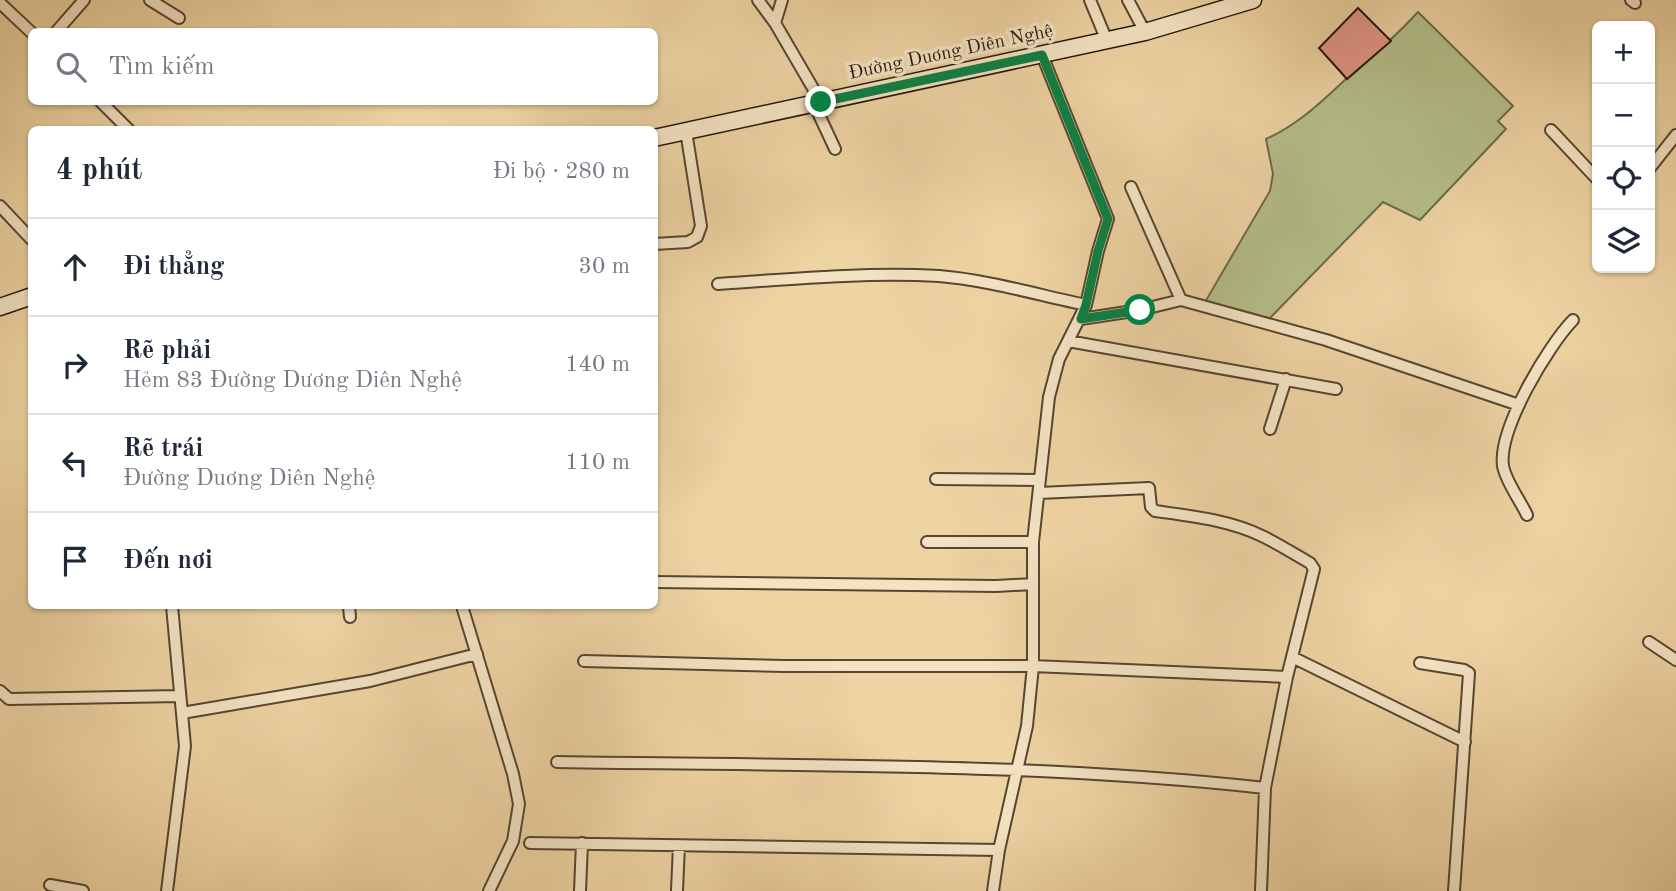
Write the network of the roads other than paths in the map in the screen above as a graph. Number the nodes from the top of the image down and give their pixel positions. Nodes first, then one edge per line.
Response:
1 (84, 0) edge
2 (150, 0) edge
3 (758, 0) edge
4 (782, 0) edge
5 (1090, 0) edge
6 (1128, 0) edge
7 (1253, 0) edge
8 (0, 3) edge
9 (179, 18) dead end
10 (775, 23) junction
11 (60, 28) edge
12 (28, 29) edge
13 (1145, 32) junction
14 (1107, 41) junction
15 (1042, 55) junction
16 (818, 103) junction
17 (104, 105) edge
18 (125, 126) edge
19 (1551, 130) dead end
20 (685, 131) junction
21 (1676, 135) edge
22 (658, 137) edge
23 (835, 149) dead end
24 (1655, 162) edge
25 (1592, 174) edge
26 (1131, 187) dead end
27 (0, 206) edge
28 (28, 236) edge
29 (658, 244) edge
30 (719, 284) dead end
31 (28, 297) edge
32 (1181, 300) junction
33 (1086, 305) junction
34 (0, 307) edge
35 (1081, 319) junction
36 (1573, 320) dead end
37 (1068, 341) junction
38 (1286, 379) junction
39 (1336, 389) dead end
40 (1519, 405) junction
41 (1270, 429) dead end
42 (936, 479) dead end
43 (1041, 480) junction
44 (1039, 493) junction
45 (1527, 515) dead end
46 (927, 542) dead end
47 (1033, 542) junction
48 (658, 582) edge
49 (1033, 584) junction
50 (172, 609) edge
51 (463, 609) edge
52 (1649, 642) dead end
53 (477, 654) junction
54 (1292, 657) junction
55 (1676, 660) edge
56 (584, 661) dead end
57 (1420, 663) dead end
58 (1033, 666) junction
59 (1287, 677) junction
60 (0, 691) edge
61 (180, 696) junction
62 (182, 713) junction
63 (1465, 742) junction
64 (558, 762) dead end
65 (1018, 769) junction
66 (1265, 788) junction
67 (530, 843) dead end
68 (582, 843) junction
69 (678, 845) junction
70 (999, 850) junction
71 (50, 884) dead end
72 (83, 891) edge
73 (167, 891) edge
74 (489, 891) edge
75 (580, 891) edge
76 (677, 891) edge
77 (993, 891) edge
78 (1261, 891) edge
79 (1454, 891) edge

1 - 11 street
2 - 9 street
3 - 10 street
4 - 10 street
5 - 14 street
6 - 13 street
7 - 13 street, Đường Duơng Diên Nghệ
8 - 12 street
10 - 16 street
13 - 14 street, Đường Duơng Diên Nghệ
14 - 15 street, Đường Duơng Diên Nghệ
15 - 16 street, Đường Duơng Diên Nghệ
15 - 33 street
16 - 20 street, Đường Duơng Diên Nghệ
16 - 23 street
17 - 18 street
19 - 25 street
20 - 22 street, Đường Duơng Diên Nghệ
20 - 29 street
21 - 24 street
26 - 32 street
27 - 28 street
30 - 33 street
31 - 34 street
32 - 35 street
32 - 40 street
33 - 35 street
35 - 37 street
36 - 40 street
37 - 38 street
37 - 43 street
38 - 39 street
38 - 41 street
40 - 45 street
42 - 43 street
43 - 44 street
44 - 47 street
44 - 54 street
46 - 47 street
47 - 49 street
48 - 49 street
49 - 58 street
50 - 61 street
51 - 53 street
52 - 55 street
53 - 62 street
53 - 74 street
54 - 59 street
54 - 63 street
56 - 58 street
57 - 63 street
58 - 59 street
58 - 65 street
59 - 66 street
60 - 61 street
61 - 62 street
62 - 73 street
63 - 79 street
64 - 65 street
65 - 66 street
65 - 70 street
66 - 78 street
67 - 68 street
68 - 69 street
68 - 75 street
69 - 70 street
69 - 76 street
70 - 77 street
71 - 72 street

